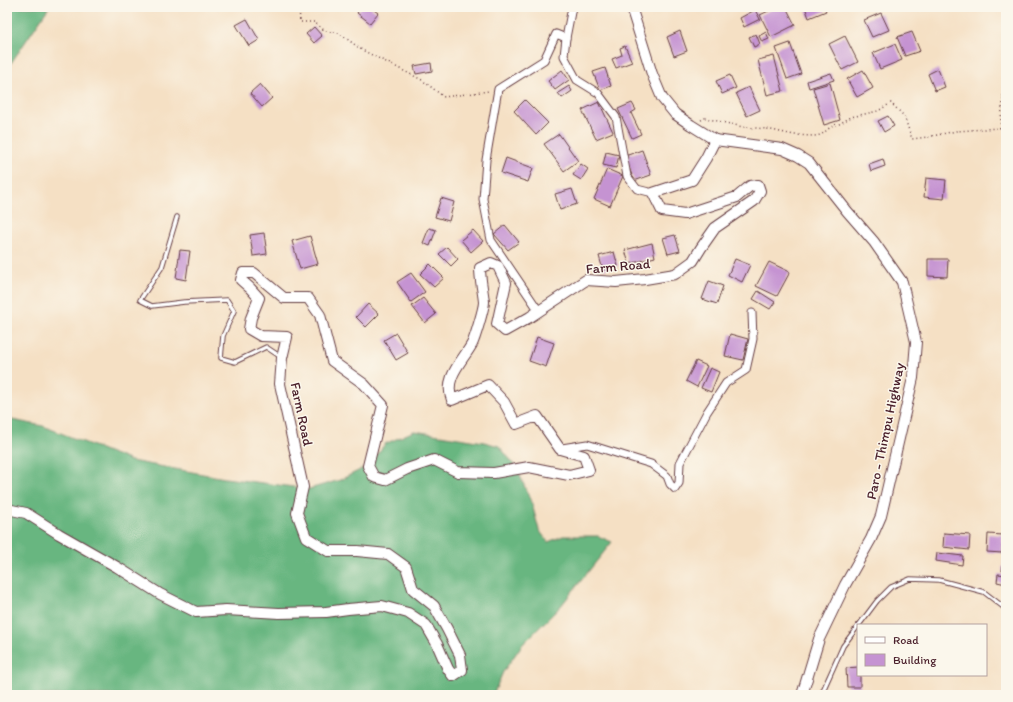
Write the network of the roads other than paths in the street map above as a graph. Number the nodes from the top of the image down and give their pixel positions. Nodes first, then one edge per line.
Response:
1 (572, 7) edge
2 (632, 7) edge
3 (566, 38) junction
4 (715, 140) junction
5 (654, 193) junction
6 (176, 217) dead end
7 (539, 311) junction
8 (752, 313) dead end
9 (282, 358) junction
10 (560, 449) junction
11 (7, 509) edge
12 (1006, 609) edge
13 (859, 624) edge
14 (857, 626) edge
15 (802, 695) edge
16 (820, 695) edge

1 - 3 street
2 - 4 street, Paro - Thimpu Highway
3 - 5 street
3 - 7 street
4 - 5 street
4 - 15 street, Paro - Thimpu Highway
5 - 7 street, Farm Road
6 - 9 lane
7 - 10 street, Farm Road
8 - 10 street
9 - 10 street, Farm Road
9 - 11 street, Farm Road
12 - 13 lane
14 - 16 lane

